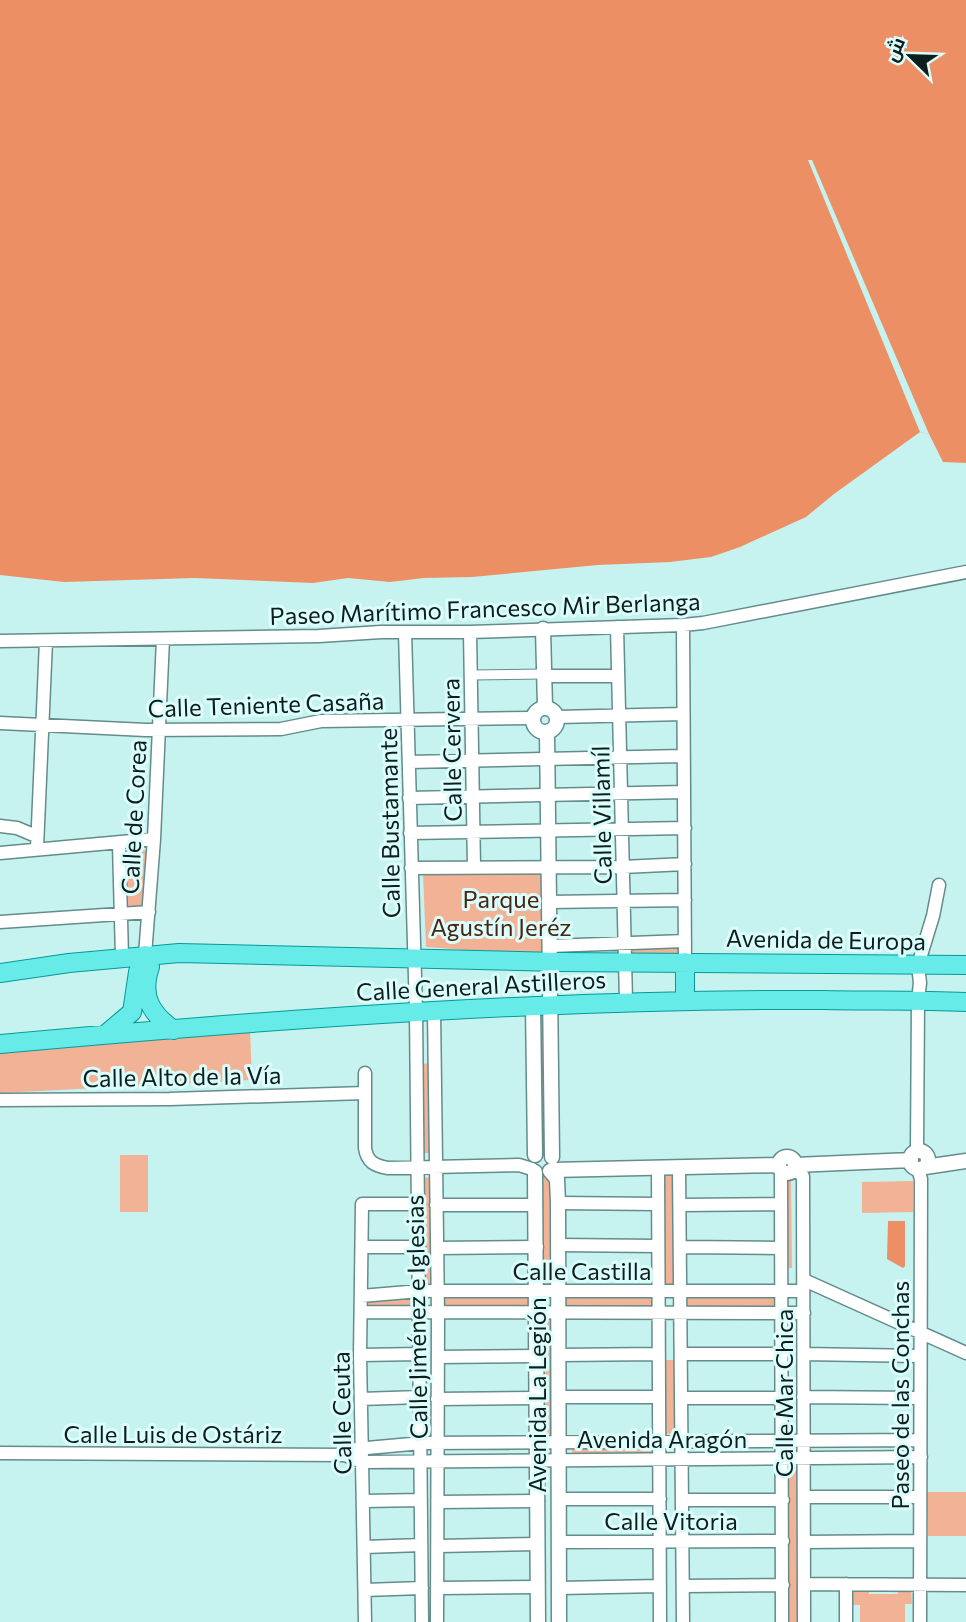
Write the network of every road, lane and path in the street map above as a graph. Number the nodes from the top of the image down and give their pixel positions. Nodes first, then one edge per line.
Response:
1 (966, 572) edge
2 (683, 625) junction
3 (617, 627) junction
4 (543, 629) junction
5 (405, 632) junction
6 (470, 632) junction
7 (163, 639) junction
8 (0, 641) edge
9 (46, 641) junction
10 (471, 675) junction
11 (544, 675) junction
12 (618, 676) junction
13 (545, 707) junction
14 (683, 714) junction
15 (620, 716) junction
16 (557, 717) junction
17 (533, 718) junction
18 (472, 720) junction
19 (408, 721) junction
20 (0, 723) edge
21 (41, 724) junction
22 (158, 730) junction
23 (547, 732) junction
24 (683, 756) junction
25 (621, 758) junction
26 (548, 759) junction
27 (472, 761) junction
28 (409, 762) junction
29 (684, 792) junction
30 (622, 793) junction
31 (472, 796) junction
32 (549, 796) junction
33 (409, 798) junction
34 (0, 826) edge
35 (685, 828) junction
36 (623, 829) junction
37 (549, 831) junction
38 (473, 832) junction
39 (410, 833) junction
40 (37, 842) junction
41 (154, 844) junction
42 (119, 847) junction
43 (0, 853) edge
44 (685, 864) junction
45 (474, 867) junction
46 (549, 867) junction
47 (623, 867) junction
48 (411, 868) junction
49 (939, 885) dead end
50 (685, 900) junction
51 (623, 901) junction
52 (549, 902) junction
53 (149, 912) junction
54 (121, 914) junction
55 (0, 922) edge
56 (685, 941) junction
57 (624, 943) junction
58 (550, 954) junction
59 (150, 955) junction
60 (122, 957) junction
61 (414, 958) junction
62 (625, 962) junction
63 (685, 962) junction
64 (918, 965) junction
65 (966, 965) edge
66 (0, 973) edge
67 (685, 1000) junction
68 (918, 1000) junction
69 (626, 1001) junction
70 (966, 1002) edge
71 (552, 1004) junction
72 (533, 1005) junction
73 (435, 1011) junction
74 (416, 1012) junction
75 (174, 1030) junction
76 (106, 1034) junction
77 (0, 1044) edge
78 (552, 1061) junction
79 (534, 1062) junction
80 (365, 1073) dead end
81 (365, 1093) junction
82 (0, 1100) edge
83 (919, 1160) junction
84 (530, 1164) junction
85 (552, 1165) junction
86 (965, 1165) edge
87 (658, 1167) junction
88 (679, 1167) junction
89 (787, 1167) junction
90 (418, 1168) junction
91 (435, 1168) junction
92 (558, 1203) junction
93 (418, 1204) junction
94 (659, 1204) junction
95 (781, 1204) junction
96 (436, 1205) junction
97 (536, 1205) junction
98 (680, 1205) junction
99 (558, 1245) junction
100 (658, 1246) junction
101 (362, 1247) junction
102 (419, 1247) junction
103 (537, 1247) junction
104 (681, 1247) junction
105 (437, 1248) junction
106 (781, 1248) junction
107 (804, 1285) junction
108 (782, 1290) junction
109 (420, 1291) junction
110 (438, 1291) junction
111 (537, 1291) junction
112 (559, 1291) junction
113 (659, 1291) junction
114 (681, 1291) junction
115 (361, 1296) junction
116 (361, 1312) junction
117 (537, 1312) junction
118 (681, 1312) junction
119 (559, 1313) junction
120 (659, 1313) junction
121 (804, 1313) junction
122 (419, 1314) junction
123 (438, 1314) junction
124 (782, 1314) junction
125 (920, 1333) junction
126 (966, 1353) edge
127 (420, 1354) junction
128 (658, 1354) junction
129 (682, 1354) junction
130 (782, 1354) junction
131 (804, 1354) junction
132 (360, 1355) junction
133 (558, 1355) junction
134 (538, 1356) junction
135 (920, 1356) junction
136 (438, 1357) junction
137 (658, 1396) junction
138 (420, 1397) junction
139 (559, 1397) junction
140 (803, 1397) junction
141 (538, 1398) junction
142 (682, 1398) junction
143 (783, 1398) junction
144 (919, 1398) junction
145 (361, 1399) junction
146 (437, 1399) junction
147 (920, 1440) junction
148 (659, 1441) junction
149 (783, 1441) junction
150 (804, 1441) junction
151 (538, 1442) junction
152 (559, 1442) junction
153 (682, 1442) junction
154 (422, 1443) junction
155 (438, 1443) junction
156 (0, 1453) edge
157 (362, 1455) junction
158 (921, 1457) junction
159 (659, 1458) junction
160 (682, 1458) junction
161 (538, 1459) junction
162 (559, 1459) junction
163 (783, 1459) junction
164 (803, 1459) junction
165 (439, 1461) junction
166 (422, 1462) junction
167 (804, 1497) junction
168 (920, 1497) junction
169 (560, 1499) junction
170 (660, 1499) junction
171 (421, 1500) junction
172 (683, 1500) junction
173 (783, 1500) junction
174 (364, 1501) junction
175 (538, 1501) junction
176 (439, 1502) junction
177 (683, 1541) junction
178 (783, 1541) junction
179 (920, 1541) junction
180 (559, 1542) junction
181 (660, 1542) junction
182 (804, 1542) junction
183 (538, 1544) junction
184 (421, 1545) junction
185 (439, 1546) junction
186 (365, 1547) junction
187 (805, 1584) junction
188 (846, 1584) junction
189 (919, 1584) junction
190 (783, 1585) junction
191 (966, 1585) edge
192 (660, 1586) junction
193 (682, 1586) junction
194 (537, 1587) junction
195 (422, 1588) junction
196 (439, 1588) junction
197 (559, 1588) junction
198 (365, 1590) junction
199 (365, 1622) edge
200 (422, 1622) edge
201 (438, 1622) edge
202 (538, 1622) edge
203 (559, 1622) edge
204 (660, 1622) edge
205 (682, 1622) edge
206 (782, 1622) edge
207 (804, 1622) edge
208 (846, 1622) edge
209 (919, 1622) edge

1 - 2 street, Paseo Marítimo Francesco Mir Berlanga
2 - 3 street, Paseo Marítimo Francesco Mir Berlanga
2 - 14 street
3 - 4 street, Paseo Marítimo Francesco Mir Berlanga
3 - 12 street, Calle Villamíl
4 - 6 street, Paseo Marítimo Francesco Mir Berlanga
4 - 11 street
5 - 6 street, Paseo Marítimo Francesco Mir Berlanga
5 - 7 street, Paseo Marítimo Francesco Mir Berlanga
5 - 19 street, Calle Bustamante
6 - 10 street, Calle Cervera
7 - 9 street, Paseo Marítimo Francesco Mir Berlanga
7 - 22 street, Calle de Corea
8 - 9 street, Paseo Marítimo Francesco Mir Berlanga
9 - 21 street
10 - 11 street
10 - 18 street, Calle Cervera
11 - 12 street
11 - 13 street
12 - 15 street, Calle Villamíl
13 - 16 street
13 - 17 street
14 - 15 street
14 - 24 street
15 - 16 street
15 - 25 street, Calle Villamíl
16 - 23 street
17 - 18 street, Calle Teniente Casaña
17 - 23 street
18 - 19 street, Calle Teniente Casaña
18 - 27 street, Calle Cervera
19 - 22 street, Calle Teniente Casaña
19 - 28 street, Calle Bustamante
20 - 21 street, Calle Teniente Casaña
21 - 22 street, Calle Teniente Casaña
21 - 40 street
22 - 41 street, Calle de Corea
23 - 26 street, Avenida La Legión
24 - 25 street
24 - 29 street
25 - 26 street
25 - 30 street, Calle Villamíl
26 - 27 street
26 - 32 street, Avenida La Legión
27 - 28 street
27 - 31 street, Calle Cervera
28 - 33 street, Calle Bustamante
29 - 30 street
29 - 35 street
30 - 32 street
30 - 36 street, Calle Villamíl
31 - 32 street
31 - 33 street
31 - 38 street, Calle Cervera
32 - 37 street, Avenida La Legión
33 - 39 street, Calle Bustamante
34 - 40 street
35 - 36 street
35 - 44 street
36 - 37 street
36 - 47 street, Calle Villamíl
37 - 38 street
37 - 46 street, Avenida La Legión
38 - 39 street
38 - 45 street, Calle Cervera
39 - 48 street, Calle Bustamante
40 - 42 street
40 - 43 street
41 - 42 street
41 - 53 street, Calle de Corea
42 - 54 street
44 - 47 street
44 - 50 street
45 - 46 street
45 - 48 street
46 - 47 street
46 - 52 street, Avenida La Legión
47 - 51 street, Calle Villamíl
48 - 61 street, Calle Bustamante
49 - 64 street, Paseo de las Conchas
50 - 51 street
50 - 56 street
51 - 52 street
51 - 57 street, Calle Villamíl
52 - 58 street, Avenida La Legión
53 - 54 street
53 - 59 street, Calle de Corea
54 - 55 street
54 - 60 street
56 - 57 street
56 - 63 street
57 - 58 street
57 - 62 street, Calle Villamíl
58 - 61 main road, Avenida de Europa
58 - 62 main road, Avenida de Europa
58 - 71 street, Avenida La Legión
59 - 60 main road, Avenida de Europa
59 - 61 main road, Avenida de Europa
59 - 75 main road
59 - 76 main road
60 - 66 main road, Avenida de Europa
61 - 74 street, Calle Bustamante
62 - 63 main road, Avenida de Europa
62 - 69 street, Calle Villamíl
63 - 64 main road, Avenida de Europa
63 - 67 main road
64 - 65 main road, Avenida de Europa
64 - 68 street, Paseo de las Conchas
67 - 68 main road, Calle General Astilleros
67 - 69 main road, Calle General Astilleros
68 - 70 main road, Calle General Astilleros
68 - 83 street, Paseo de las Conchas
69 - 71 main road, Calle General Astilleros
71 - 72 main road, Calle General Astilleros
71 - 78 street, Avenida La Legión
72 - 73 main road, Calle General Astilleros
72 - 79 street, Avenida La Legión
73 - 74 main road, Calle General Astilleros
73 - 91 street, Calle Jiménez e Iglesias
74 - 75 main road, Calle General Astilleros
74 - 90 street, Calle Jiménez e Iglesias
75 - 76 main road, Calle General Astilleros
76 - 77 main road, Calle General Astilleros
78 - 79 street
78 - 85 street, Avenida La Legión
79 - 84 street, Avenida La Legión
80 - 81 street
81 - 82 street, Calle Alto de la Vía
81 - 90 street
83 - 86 street
83 - 89 street
83 - 125 street, Paseo de las Conchas
84 - 85 street
84 - 85 street
84 - 91 street
84 - 97 street, Avenida La Legión
85 - 87 street
85 - 92 street, Avenida La Legión
87 - 88 street
87 - 94 street
88 - 89 street
88 - 98 street
89 - 95 street, Calle Mar Chica
89 - 107 street, Calle Mar Chica
90 - 91 street
90 - 93 street, Calle Jiménez e Iglesias
91 - 96 street, Calle Jiménez e Iglesias
92 - 94 street
92 - 99 street, Avenida La Legión
93 - 101 street, Calle Ceuta
93 - 102 street, Calle Jiménez e Iglesias
94 - 100 street
95 - 98 street
95 - 106 street, Calle Mar Chica
96 - 97 street
96 - 105 street, Calle Jiménez e Iglesias
97 - 103 street, Avenida La Legión
98 - 104 street
99 - 100 street
99 - 112 street, Avenida La Legión
100 - 113 street
101 - 102 street
101 - 115 street, Calle Ceuta
102 - 109 street, Calle Jiménez e Iglesias
103 - 105 street
103 - 111 street, Avenida La Legión
104 - 106 street
104 - 114 street
105 - 110 street, Calle Jiménez e Iglesias
106 - 108 street, Calle Mar Chica
107 - 108 street, Calle Castilla
107 - 121 street, Calle Mar Chica
107 - 125 street
108 - 114 street, Calle Castilla
108 - 124 street, Calle Mar Chica
109 - 110 street, Calle Castilla
109 - 115 street, Calle Castilla
109 - 122 street, Calle Jiménez e Iglesias
110 - 111 street, Calle Castilla
110 - 123 street, Calle Jiménez e Iglesias
111 - 112 street, Calle Castilla
111 - 117 street, Avenida La Legión
112 - 113 street, Calle Castilla
112 - 119 street, Avenida La Legión
113 - 114 street, Calle Castilla
113 - 120 street
114 - 118 street
115 - 116 street, Calle Ceuta
116 - 122 street, Calle Castilla
116 - 132 street, Calle Ceuta
117 - 119 street, Calle Castilla
117 - 123 street, Calle Castilla
117 - 134 street, Avenida La Legión
118 - 120 street, Calle Castilla
118 - 124 street, Calle Castilla
118 - 129 street
119 - 120 street, Calle Castilla
119 - 133 street, Avenida La Legión
120 - 128 street
121 - 124 street, Calle Castilla
121 - 131 street, Calle Mar Chica
122 - 123 street, Calle Castilla
122 - 127 street, Calle Jiménez e Iglesias
123 - 136 street, Calle Jiménez e Iglesias
124 - 130 street, Calle Mar Chica
125 - 126 street
125 - 135 street, Paseo de las Conchas
127 - 132 street
127 - 138 street, Calle Jiménez e Iglesias
128 - 133 street
128 - 137 street
129 - 130 street
129 - 142 street
130 - 143 street, Calle Mar Chica
131 - 135 street
131 - 140 street, Calle Mar Chica
132 - 145 street, Calle Ceuta
133 - 139 street, Avenida La Legión
134 - 136 street
134 - 141 street, Avenida La Legión
135 - 144 street, Paseo de las Conchas
136 - 146 street, Calle Jiménez e Iglesias
137 - 139 street
137 - 148 street
138 - 145 street
138 - 154 street, Calle Jiménez e Iglesias
139 - 152 street, Avenida La Legión
140 - 144 street
140 - 150 street, Calle Mar Chica
141 - 146 street
141 - 151 street, Avenida La Legión
142 - 143 street
142 - 153 street
143 - 149 street, Calle Mar Chica
144 - 147 street, Paseo de las Conchas
145 - 157 street, Calle Ceuta
146 - 155 street, Calle Jiménez e Iglesias
147 - 150 street, Avenida Aragón
147 - 158 street, Paseo de las Conchas
148 - 152 street, Avenida Aragón
148 - 153 street, Avenida Aragón
148 - 159 street
149 - 150 street, Avenida Aragón
149 - 153 street, Avenida Aragón
149 - 163 street, Calle Mar Chica
150 - 164 street, Calle Mar Chica
151 - 152 street, Avenida Aragón
151 - 155 street, Avenida Aragón
151 - 161 street, Avenida La Legión
152 - 162 street, Avenida La Legión
153 - 160 street
154 - 155 street, Avenida Aragón
154 - 157 street, Avenida Aragón
154 - 166 street, Calle Jiménez e Iglesias
155 - 165 street, Calle Jiménez e Iglesias
156 - 157 street, Calle Luis de Ostáriz
157 - 166 street, Avenida Aragón
157 - 174 street, Calle Ceuta
158 - 164 street, Avenida Aragón
158 - 168 street, Paseo de las Conchas
159 - 160 street, Avenida Aragón
159 - 162 street, Avenida Aragón
159 - 170 street
160 - 163 street, Avenida Aragón
160 - 172 street
161 - 162 street, Avenida Aragón
161 - 165 street, Avenida Aragón
161 - 175 street, Avenida La Legión
162 - 169 street, Avenida La Legión
163 - 164 street, Avenida Aragón
163 - 173 street, Calle Mar Chica
164 - 167 street, Calle Mar Chica
165 - 166 street, Avenida Aragón
165 - 176 street, Calle Jiménez e Iglesias
166 - 171 street, Calle Jiménez e Iglesias
167 - 168 street
167 - 182 street, Calle Mar Chica
168 - 179 street, Paseo de las Conchas
169 - 170 street
169 - 180 street, Avenida La Legión
170 - 181 street
171 - 174 street
171 - 184 street, Calle Jiménez e Iglesias
172 - 173 street
172 - 177 street
173 - 178 street, Calle Mar Chica
174 - 186 street, Calle Ceuta
175 - 176 street
175 - 183 street, Avenida La Legión
176 - 185 street, Calle Jiménez e Iglesias
177 - 178 street, Calle Vitoria
177 - 181 street, Calle Vitoria
177 - 193 street
178 - 190 street, Calle Mar Chica
179 - 182 street
179 - 189 street, Paseo de las Conchas
180 - 181 street, Calle Vitoria
180 - 197 street, Avenida La Legión
181 - 192 street
182 - 187 street, Calle Mar Chica
183 - 185 street
183 - 194 street, Avenida La Legión
184 - 186 street
184 - 195 street, Calle Jiménez e Iglesias
185 - 196 street, Calle Jiménez e Iglesias
186 - 198 street, Calle Ceuta
187 - 188 street
187 - 207 street, Calle Mar Chica
188 - 189 street
188 - 208 street
189 - 191 street
189 - 209 street, Paseo de las Conchas
190 - 193 street
190 - 206 street, Calle Mar Chica
192 - 197 street
192 - 204 street
193 - 205 street
194 - 196 street
194 - 202 street, Avenida La Legión
195 - 198 street
195 - 200 street, Calle Jiménez e Iglesias
196 - 201 street, Calle Jiménez e Iglesias
197 - 203 street, Avenida La Legión
198 - 199 street, Calle Ceuta

